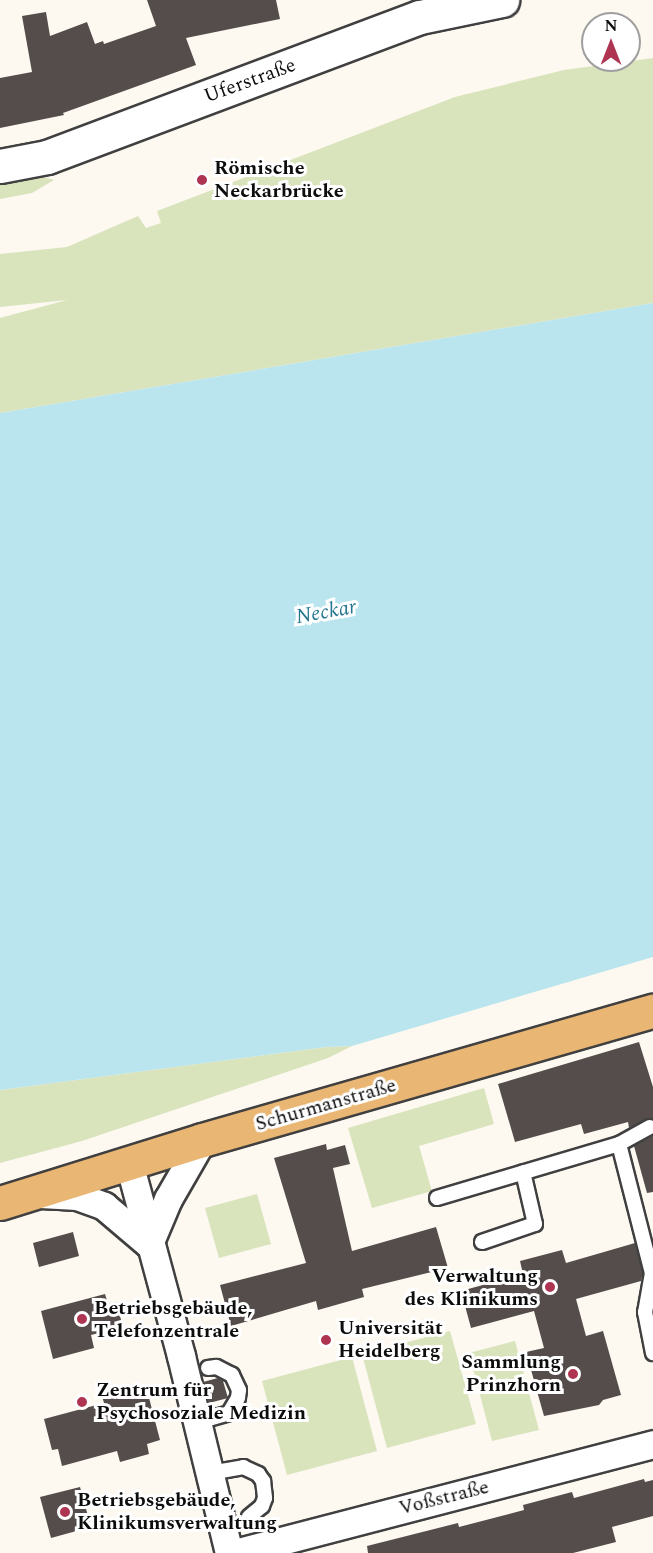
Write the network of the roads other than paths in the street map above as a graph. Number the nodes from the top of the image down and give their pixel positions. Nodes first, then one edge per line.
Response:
1 (502, 0) edge
2 (419, 9) edge
3 (0, 166) edge
4 (653, 1011) edge
5 (650, 1127) dead end
6 (202, 1140) junction
7 (619, 1144) junction
8 (129, 1163) junction
9 (523, 1172) junction
10 (31, 1194) junction
11 (437, 1198) dead end
12 (0, 1203) edge
13 (482, 1242) dead end
14 (149, 1244) junction
15 (653, 1353) edge
16 (208, 1368) dead end
17 (198, 1422) junction
18 (653, 1444) edge
19 (210, 1473) junction
20 (249, 1516) dead end
21 (229, 1553) edge
22 (235, 1553) edge

1 - 2 street, Uferstraße
2 - 3 street, Uferstraße
4 - 6 main road, Schurmanstraße
5 - 7 lane
6 - 8 main road, Schurmanstraße
6 - 14 street
7 - 9 lane
7 - 15 lane
8 - 10 main road, Schurmanstraße
8 - 14 street
9 - 11 lane
9 - 13 lane
10 - 12 main road, Schurmanstraße
10 - 14 street
14 - 17 street
16 - 17 lane
17 - 19 street
18 - 22 street, Voßstraße
19 - 20 lane
19 - 21 street

